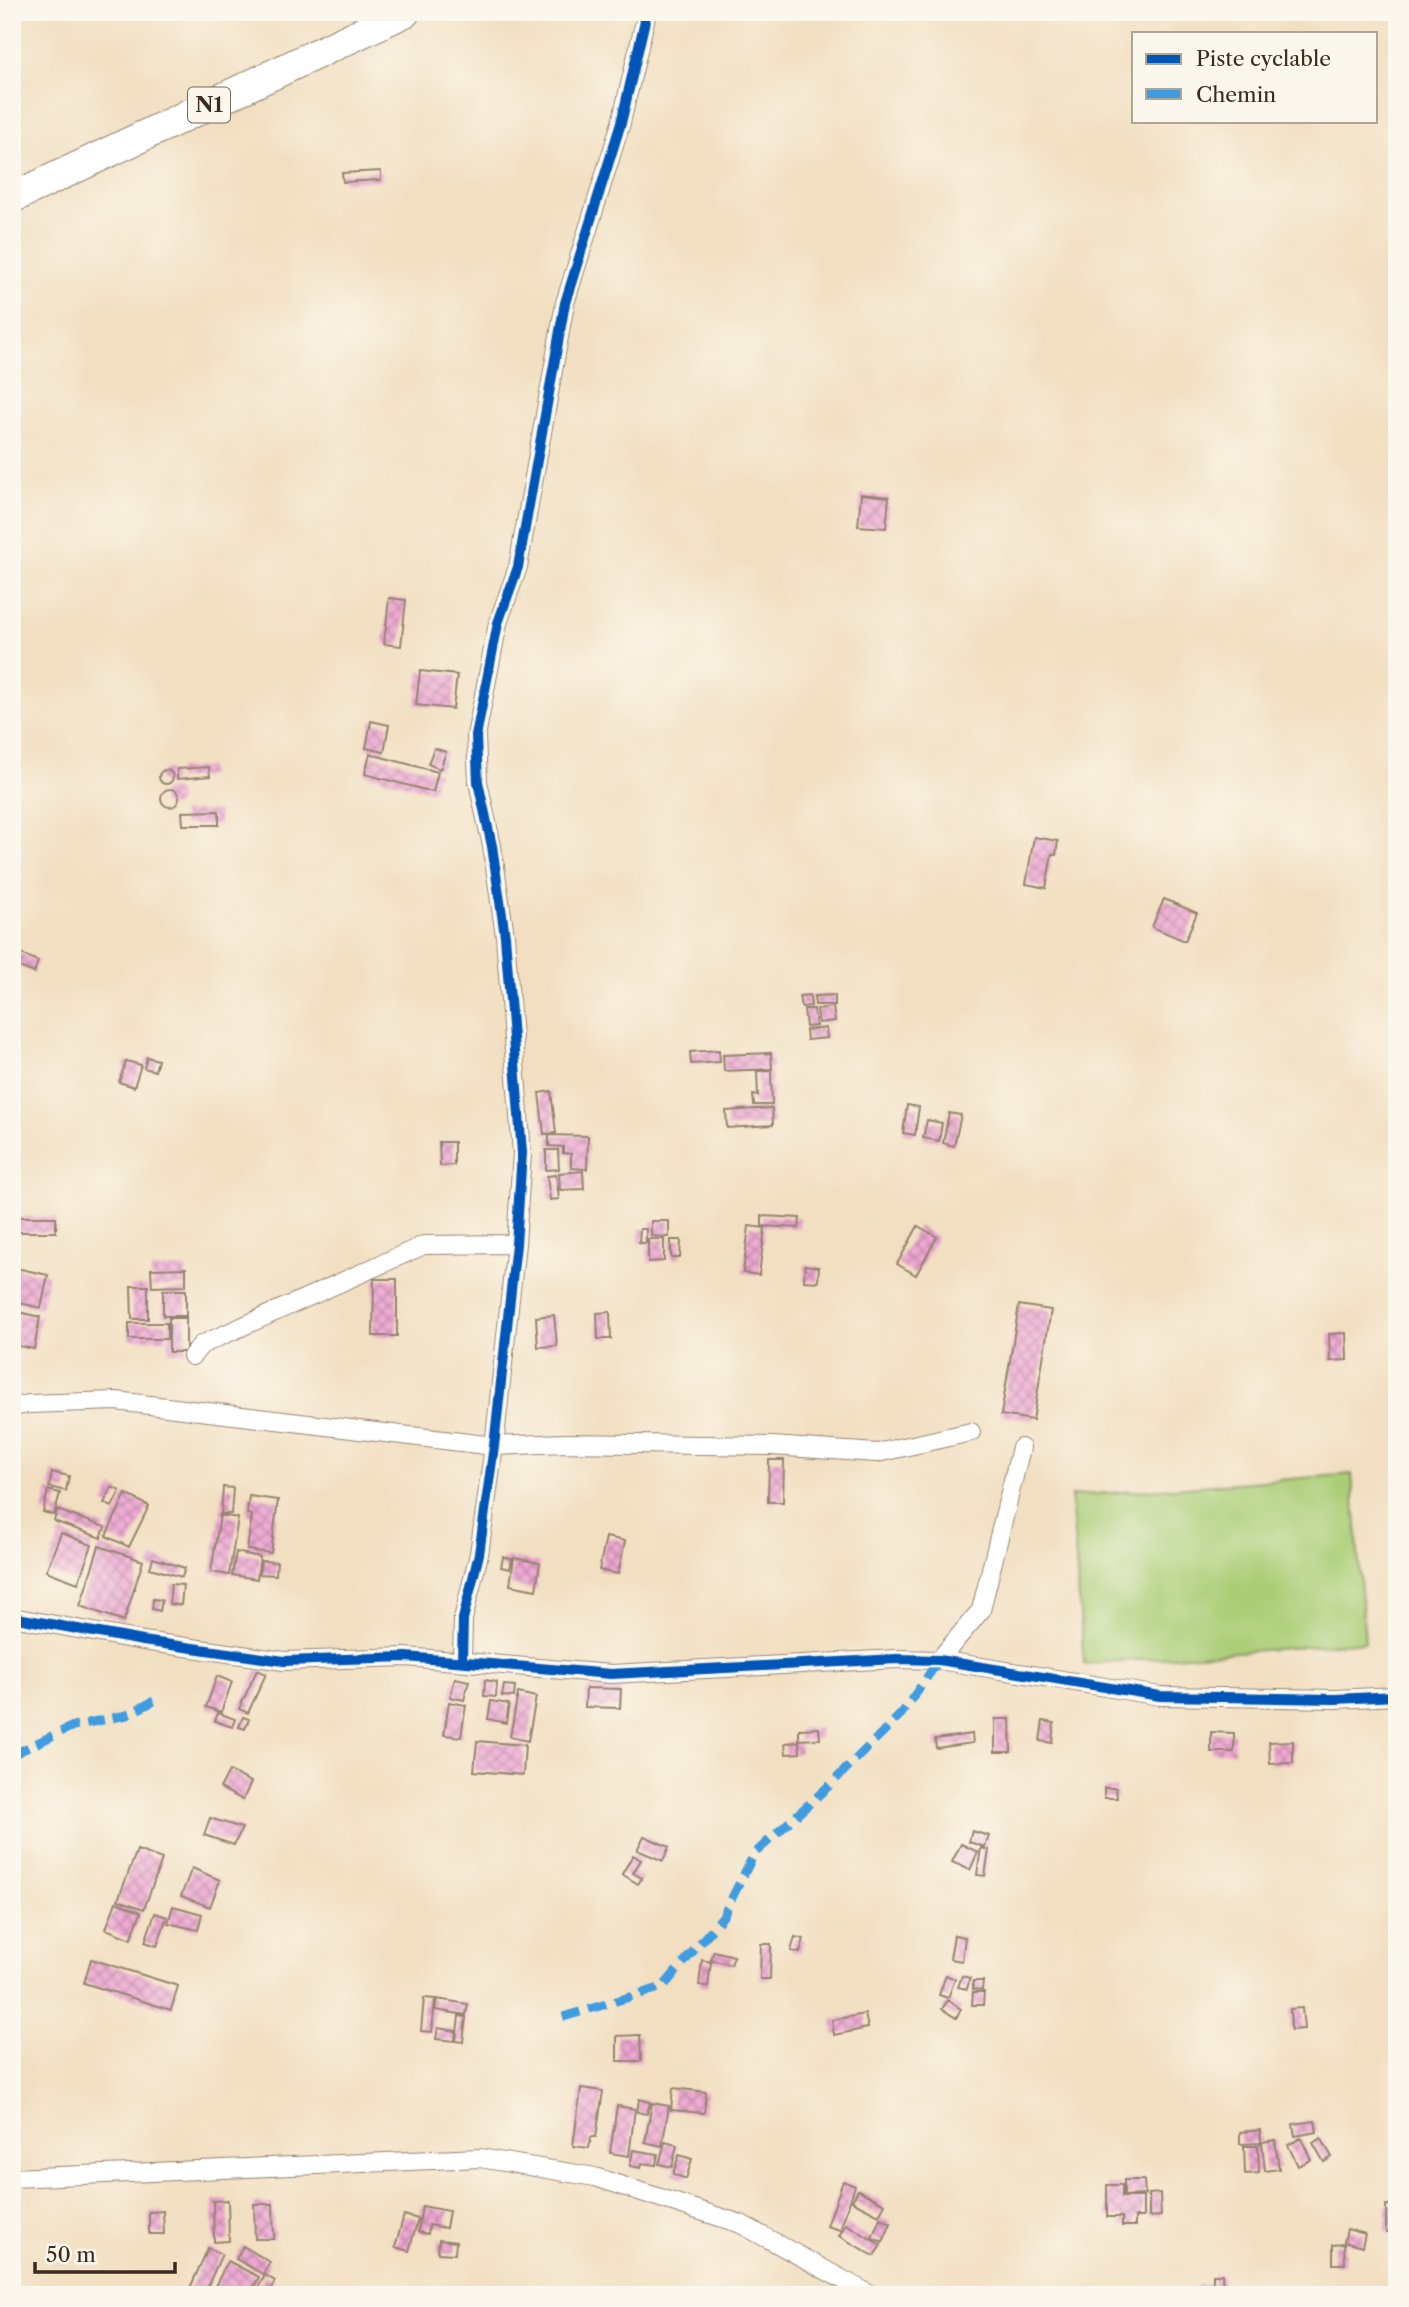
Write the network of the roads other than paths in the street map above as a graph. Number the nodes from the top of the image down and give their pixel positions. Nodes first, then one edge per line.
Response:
1 (405, 12) edge
2 (647, 12) edge
3 (12, 198) edge
4 (516, 1244) junction
5 (191, 1356) dead end
6 (12, 1407) edge
7 (971, 1432) dead end
8 (494, 1446) junction
9 (1021, 1448) dead end
10 (12, 1616) edge
11 (462, 1660) junction
12 (939, 1660) junction
13 (1397, 1696) edge
14 (12, 2178) edge
15 (871, 2295) edge

1 - 3 highway, N1
2 - 4 street
4 - 5 street
4 - 8 street
6 - 8 street
7 - 8 street
8 - 11 street
9 - 12 street
10 - 11 street
11 - 12 street
12 - 13 street
14 - 15 street

